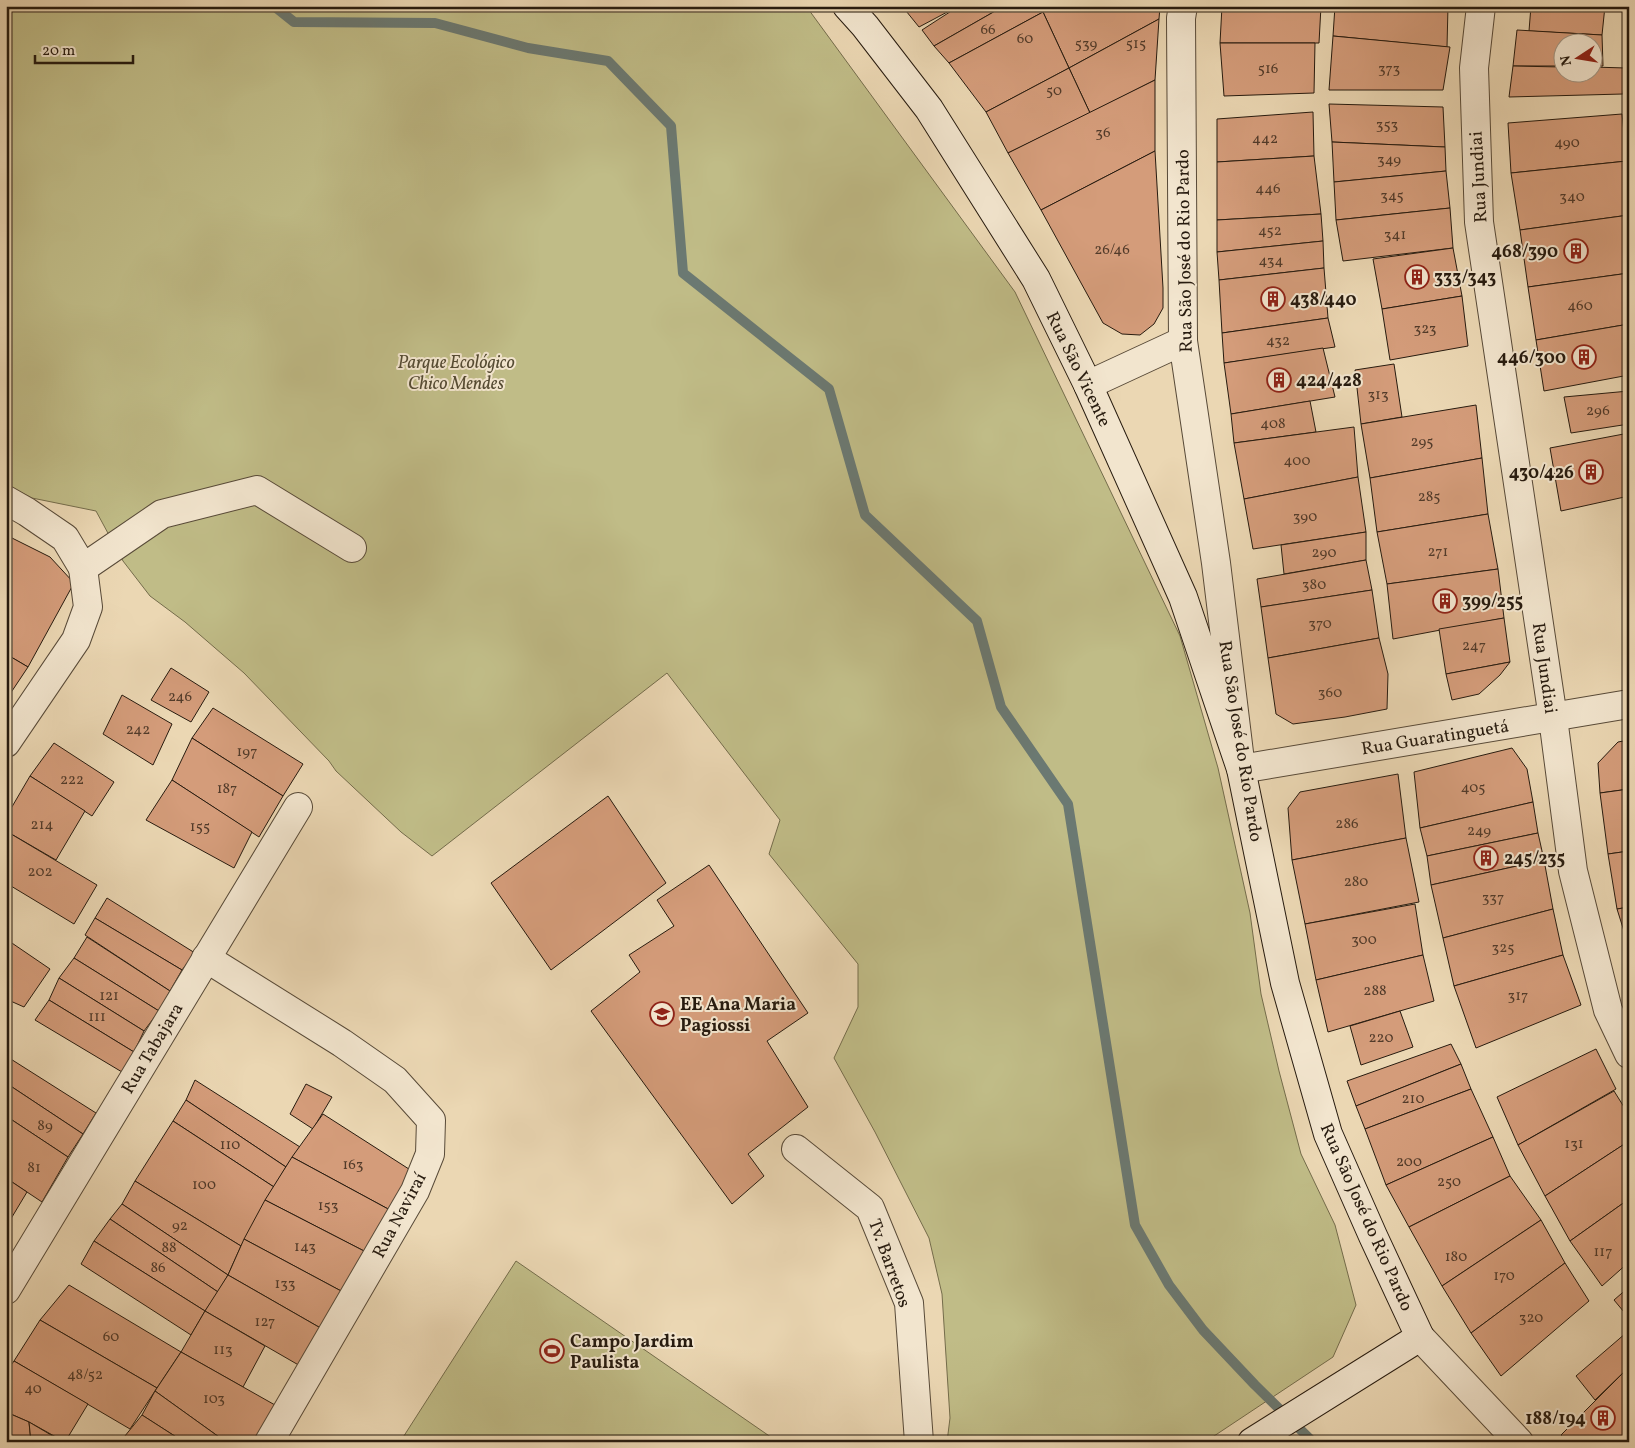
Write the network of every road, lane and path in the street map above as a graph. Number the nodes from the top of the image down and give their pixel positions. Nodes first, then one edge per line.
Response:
1 (847, 6) edge
2 (1183, 6) edge
3 (1481, 6) edge
4 (1183, 341) junction
5 (1088, 384) junction
6 (6, 500) edge
7 (352, 548) dead end
8 (83, 568) junction
9 (1629, 704) edge
10 (1553, 718) junction
11 (6, 743) edge
12 (1241, 769) junction
13 (298, 807) dead end
14 (206, 958) junction
15 (1629, 1054) edge
16 (796, 1149) dead end
17 (6, 1290) edge
18 (1420, 1336) junction
19 (269, 1442) edge
20 (919, 1442) edge
21 (1252, 1442) edge
22 (1519, 1442) edge

1 - 5 street, Rua São Vicente
2 - 4 street, Rua São José do Rio Pardo
3 - 10 street, Rua Jundiai
4 - 5 street
4 - 12 street, Rua São José do Rio Pardo
5 - 12 street, Rua São Vicente
6 - 8 street
7 - 8 street
8 - 11 street
9 - 10 street, Rua Guaratinguetá
10 - 12 street, Rua Guaratinguetá
10 - 15 street, Rua Jundiai
12 - 18 street, Rua São José do Rio Pardo
13 - 14 street, Rua Tabajara
14 - 17 street, Rua Tabajara
14 - 19 street, Rua Naviraí
16 - 20 street, Tv. Barretos
18 - 21 street
18 - 22 street, Rua São José do Rio Pardo

